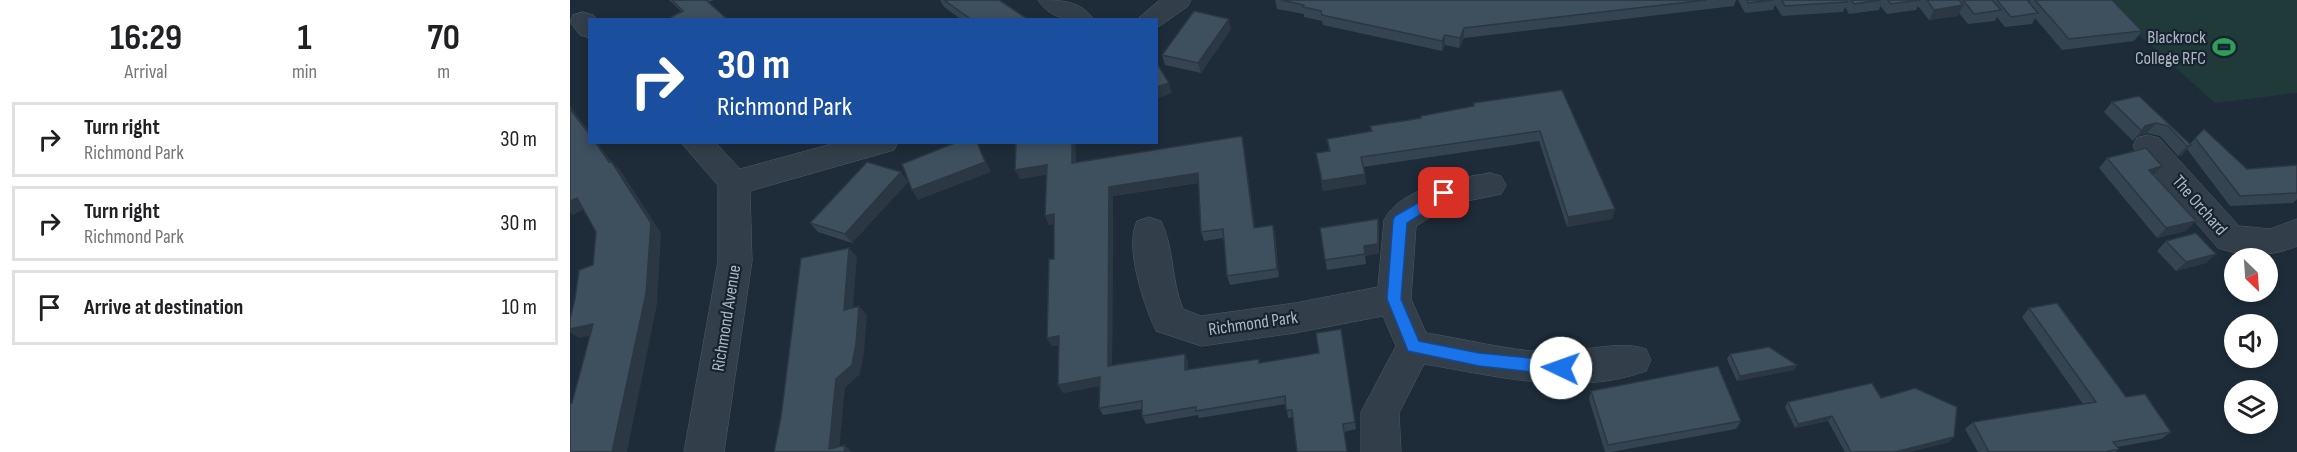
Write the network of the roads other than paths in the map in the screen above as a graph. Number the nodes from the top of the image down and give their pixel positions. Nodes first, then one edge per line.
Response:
1 (1051, 0) edge
2 (1178, 0) edge
3 (1078, 18) edge
4 (1152, 18) edge
5 (698, 144) edge
6 (877, 144) edge
7 (2148, 146) edge
8 (734, 183) junction
9 (1490, 185) dead end
10 (1149, 230) dead end
11 (2297, 232) edge
12 (1394, 299) junction
13 (1414, 347) junction
14 (1633, 360) dead end
15 (704, 452) edge
16 (1381, 452) edge

1 - 3 street
2 - 4 street
5 - 8 street
6 - 8 street
7 - 11 street, The Orchard
8 - 15 street, Richmond Avenue
9 - 12 street
10 - 12 street, Richmond Park
12 - 13 street
13 - 14 street
13 - 16 street

